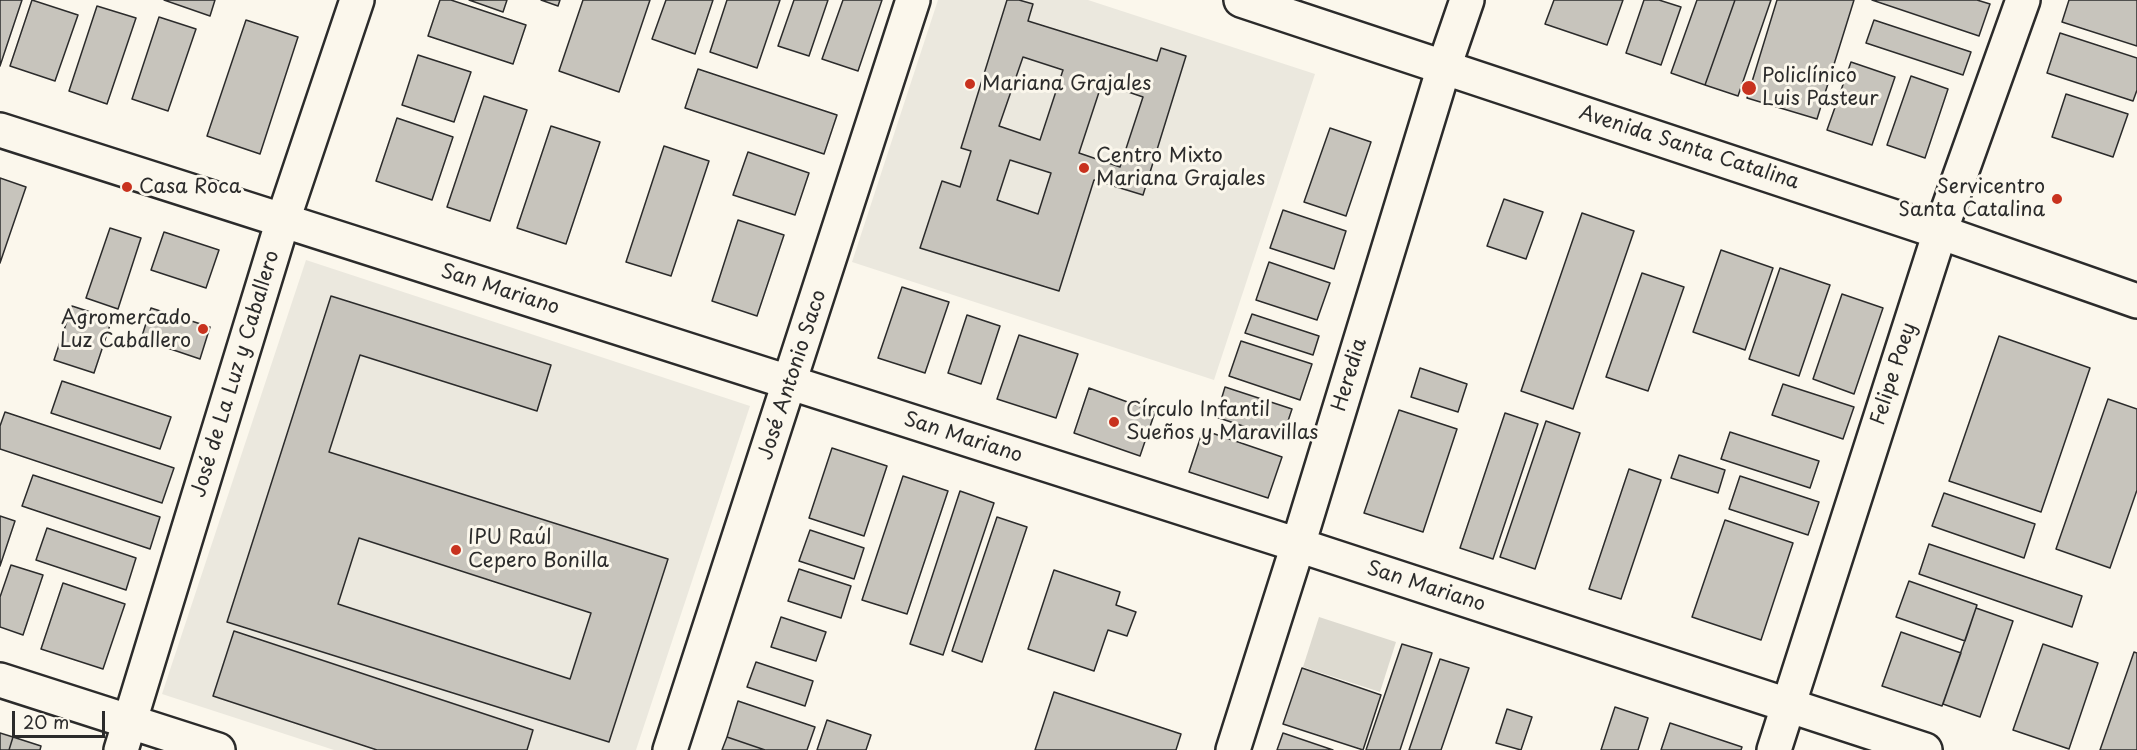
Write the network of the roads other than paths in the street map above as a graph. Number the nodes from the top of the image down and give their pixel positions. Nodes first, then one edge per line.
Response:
1 (357, 0) edge
2 (914, 0) edge
3 (1241, 0) edge
4 (1467, 0) edge
5 (2023, 0) edge
6 (1444, 67) junction
7 (0, 130) edge
8 (283, 220) junction
9 (1940, 232) junction
10 (2137, 301) edge
11 (790, 383) junction
12 (1298, 545) junction
13 (0, 681) edge
14 (1788, 704) junction
15 (126, 736) edge
16 (218, 750) edge
17 (670, 750) edge
18 (1233, 750) edge
19 (1774, 750) edge
20 (1925, 750) edge

1 - 8 street, José de La Luz y Caballero
2 - 11 street, José Antonio Saco
3 - 6 street, Avenida Santa Catalina
4 - 6 street, Heredia
5 - 9 street, Felipe Poey
6 - 9 street, Avenida Santa Catalina
6 - 12 street, Heredia
7 - 8 street, San Mariano
8 - 11 street, San Mariano
8 - 15 street, José de La Luz y Caballero
9 - 10 street, Avenida Santa Catalina
9 - 14 street, Felipe Poey
11 - 12 street, San Mariano
11 - 17 street, José Antonio Saco
12 - 14 street, San Mariano
12 - 18 street, Heredia
13 - 15 street
14 - 19 street, Felipe Poey
14 - 20 street, San Mariano
15 - 16 street

